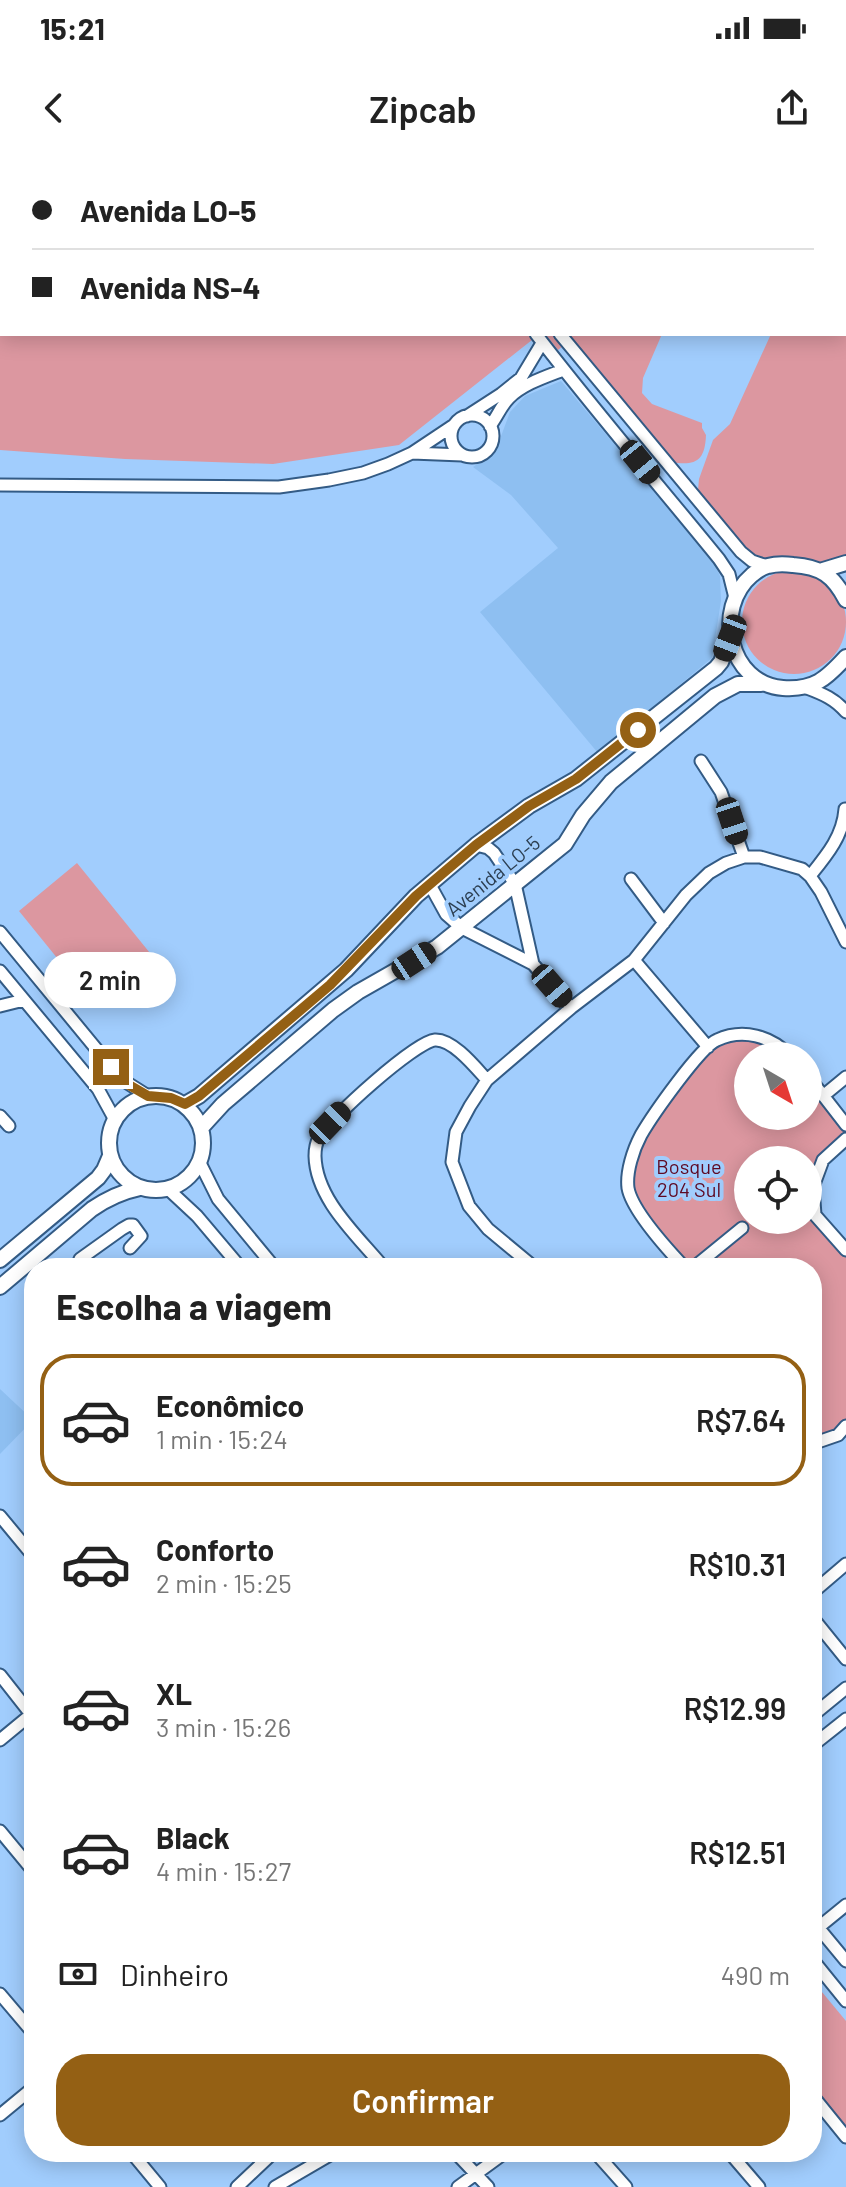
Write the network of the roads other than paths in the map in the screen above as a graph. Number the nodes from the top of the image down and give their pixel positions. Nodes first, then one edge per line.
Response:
1 (562, 336) edge
2 (539, 338) edge
3 (563, 370) junction
4 (466, 416) junction
5 (454, 425) junction
6 (490, 426) junction
7 (412, 453) junction
8 (462, 455) junction
9 (0, 485) edge
10 (846, 563) edge
11 (767, 566) junction
12 (823, 570) junction
13 (735, 598) junction
14 (846, 600) edge
15 (730, 638) junction
16 (846, 657) edge
17 (761, 684) junction
18 (807, 688) junction
19 (846, 712) edge
20 (701, 761) dead end
21 (845, 809) edge
22 (476, 845) junction
23 (744, 857) junction
24 (810, 876) junction
25 (631, 879) dead end
26 (515, 884) junction
27 (430, 885) junction
28 (664, 923) junction
29 (462, 928) junction
30 (0, 932) edge
31 (846, 942) edge
32 (634, 960) junction
33 (533, 964) junction
34 (0, 971) edge
35 (24, 1000) junction
36 (0, 1006) edge
37 (571, 1008) junction
38 (771, 1042) edge
39 (708, 1047) junction
40 (846, 1077) edge
41 (487, 1080) junction
42 (148, 1096) junction
43 (823, 1096) joint
44 (185, 1104) junction
45 (0, 1116) edge
46 (115, 1120) junction
47 (846, 1125) edge
48 (9, 1126) dead end
49 (202, 1127) junction
50 (846, 1139) edge
51 (110, 1156) junction
52 (200, 1163) junction
53 (140, 1188) junction
54 (168, 1189) junction
55 (735, 1234) edge
56 (130, 1248) dead end
57 (846, 1250) edge
58 (522, 1256) edge
59 (34, 1258) edge
60 (81, 1258) edge
61 (233, 1258) edge
62 (267, 1258) edge
63 (376, 1258) edge
64 (676, 1258) edge
65 (705, 1258) edge
66 (0, 1260) edge
67 (24, 1267) edge
68 (0, 1287) edge
69 (846, 1426) edge
70 (822, 1441) edge
71 (0, 1516) edge
72 (24, 1545) edge
73 (846, 1564) edge
74 (822, 1584) edge
75 (822, 1629) edge
76 (846, 1659) edge
77 (0, 1675) edge
78 (846, 1688) edge
79 (24, 1704) edge
80 (822, 1708) edge
81 (846, 1719) edge
82 (24, 1722) edge
83 (822, 1738) edge
84 (0, 1740) edge
85 (0, 1831) edge
86 (24, 1860) edge
87 (846, 1905) edge
88 (822, 1920) edge
89 (822, 1932) edge
90 (846, 1961) edge
91 (822, 1971) edge
92 (0, 1994) edge
93 (846, 2001) edge
94 (24, 2022) edge
95 (24, 2095) edge
96 (822, 2107) edge
97 (0, 2115) edge
98 (846, 2137) edge
99 (139, 2162) edge
100 (263, 2162) edge
101 (316, 2162) edge
102 (466, 2162) edge
103 (492, 2162) edge
104 (604, 2162) edge
105 (738, 2162) edge
106 (476, 2173) junction
107 (160, 2187) edge
108 (237, 2187) edge
109 (275, 2187) edge
110 (458, 2187) edge
111 (488, 2187) edge
112 (626, 2187) edge
113 (759, 2187) edge

1 - 11 street
2 - 3 street
2 - 4 street
3 - 6 street
3 - 13 street
4 - 5 street
4 - 6 street
5 - 7 street
5 - 8 street
6 - 8 street
7 - 8 street
7 - 9 street
10 - 12 main road
11 - 12 main road
11 - 13 main road
12 - 14 main road
13 - 15 main road
15 - 17 main road
15 - 22 main road, Avenida LO-5
16 - 18 main road
17 - 18 main road, Avenida LO-5
17 - 26 main road, Avenida LO-5
18 - 19 street
20 - 23 street
21 - 24 street
22 - 26 street
22 - 27 main road, Avenida LO-5
23 - 24 street
23 - 28 street
24 - 31 street
25 - 28 street
26 - 29 main road, Avenida LO-5
26 - 33 street
27 - 29 street
27 - 44 main road, Avenida LO-5
28 - 32 street
29 - 33 street
29 - 49 main road, Avenida LO-5
30 - 42 street
32 - 37 street
32 - 39 street
33 - 37 street
34 - 35 street
35 - 36 street
35 - 46 street
37 - 41 street
38 - 39 street
39 - 64 street
40 - 43 street
41 - 58 street
41 - 63 street
42 - 44 main road
42 - 46 main road
43 - 47 street
44 - 49 main road
45 - 48 street
46 - 51 main road
49 - 52 main road
50 - 57 street
51 - 53 main road
51 - 66 main road
52 - 54 main road
52 - 62 street
53 - 54 main road
53 - 59 main road
54 - 61 street
55 - 65 street
56 - 60 street
67 - 68 main road
69 - 70 street
71 - 72 street
73 - 74 street
75 - 76 street
77 - 79 street
78 - 80 street
81 - 83 street
82 - 84 street
85 - 86 street
87 - 88 street
89 - 90 street
91 - 93 street
92 - 94 street
95 - 97 street
96 - 98 street
99 - 107 street
100 - 108 street
101 - 109 street
102 - 106 street
103 - 106 street
104 - 112 street
105 - 113 street
106 - 110 street
106 - 111 street

